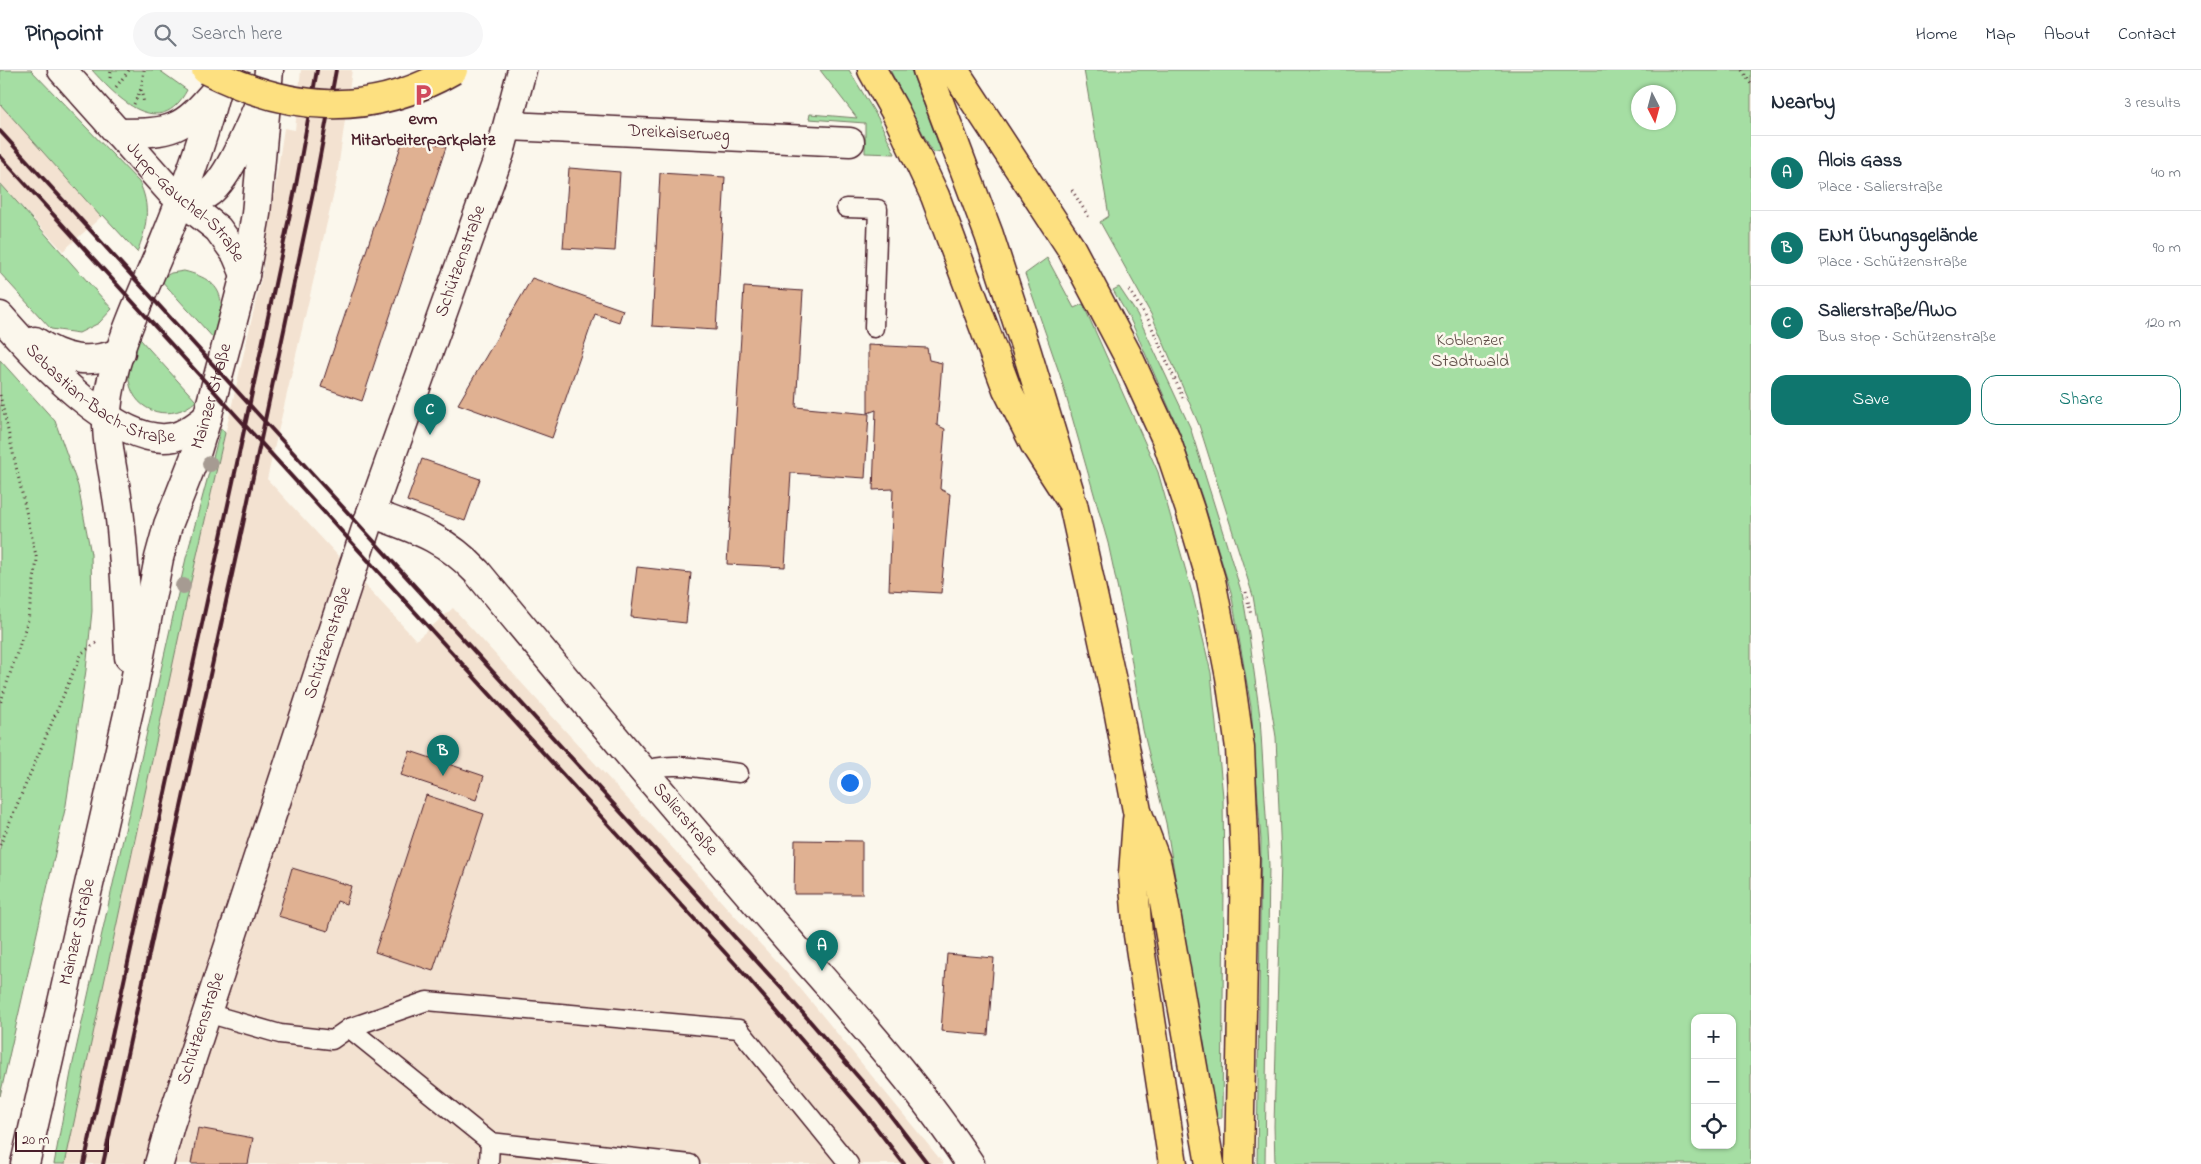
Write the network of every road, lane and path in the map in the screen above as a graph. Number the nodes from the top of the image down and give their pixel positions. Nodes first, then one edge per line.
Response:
1 (62, 70) edge
2 (144, 70) edge
3 (452, 70) edge
4 (522, 70) edge
5 (872, 70) edge
6 (927, 70) edge
7 (954, 70) edge
8 (1742, 70) edge
9 (215, 76) edge
10 (268, 78) edge
11 (1751, 84) edge
12 (132, 109) dead end
13 (509, 126) junction
14 (118, 134) junction
15 (850, 142) dead end
16 (181, 200) junction
17 (846, 208) dead end
18 (244, 275) junction
19 (1, 317) edge
20 (874, 328) dead end
21 (121, 352) junction
22 (0, 396) edge
23 (107, 417) junction
24 (207, 418) junction
25 (1074, 504) junction
26 (371, 513) junction
27 (101, 640) dead end
28 (130, 701) junction
29 (0, 704) edge
30 (644, 772) junction
31 (739, 773) dead end
32 (1138, 811) junction
33 (0, 845) edge
34 (207, 1013) junction
35 (349, 1028) junction
36 (490, 1142) junction
37 (25, 1164) edge
38 (159, 1164) edge
39 (489, 1164) edge
40 (690, 1164) edge
41 (849, 1164) edge
42 (970, 1164) edge
43 (1173, 1164) edge
44 (1210, 1164) edge
45 (1239, 1164) edge

1 - 14 street, Jupp-Gauchel-Straße
2 - 12 path
3 - 9 main road, bridge
4 - 13 street, Schützenstraße
5 - 25 main road
6 - 25 main road
7 - 45 main road
8 - 11 path
9 - 14 street, Jupp-Gauchel-Straße
9 - 16 street, Mainzer Straße
10 - 16 street, Mainzer Straße
10 - 18 street, Mainzer Straße
13 - 15 street, Dreikaiserweg
13 - 26 street, Schützenstraße
14 - 16 street, Jupp-Gauchel-Straße
16 - 18 street, Jupp-Gauchel-Straße
16 - 21 street, Mainzer Straße
17 - 20 lane
18 - 24 street, Mainzer Straße
19 - 21 street, Sebastian-Bach-Straße
19 - 23 street, Sebastian-Bach-Straße
21 - 23 street, Mainzer Straße
22 - 29 path
23 - 24 street, Sebastian-Bach-Straße
23 - 28 street, Mainzer Straße
24 - 28 street, Mainzer Straße
25 - 32 main road
26 - 30 street, Salierstraße
26 - 34 street, Schützenstraße
27 - 33 path
28 - 37 street, Mainzer Straße
30 - 31 lane
30 - 42 street, Salierstraße
32 - 43 main road
32 - 44 main road
34 - 35 lane
34 - 38 street, Schützenstraße
35 - 36 lane
35 - 41 lane
36 - 39 lane
36 - 40 lane

